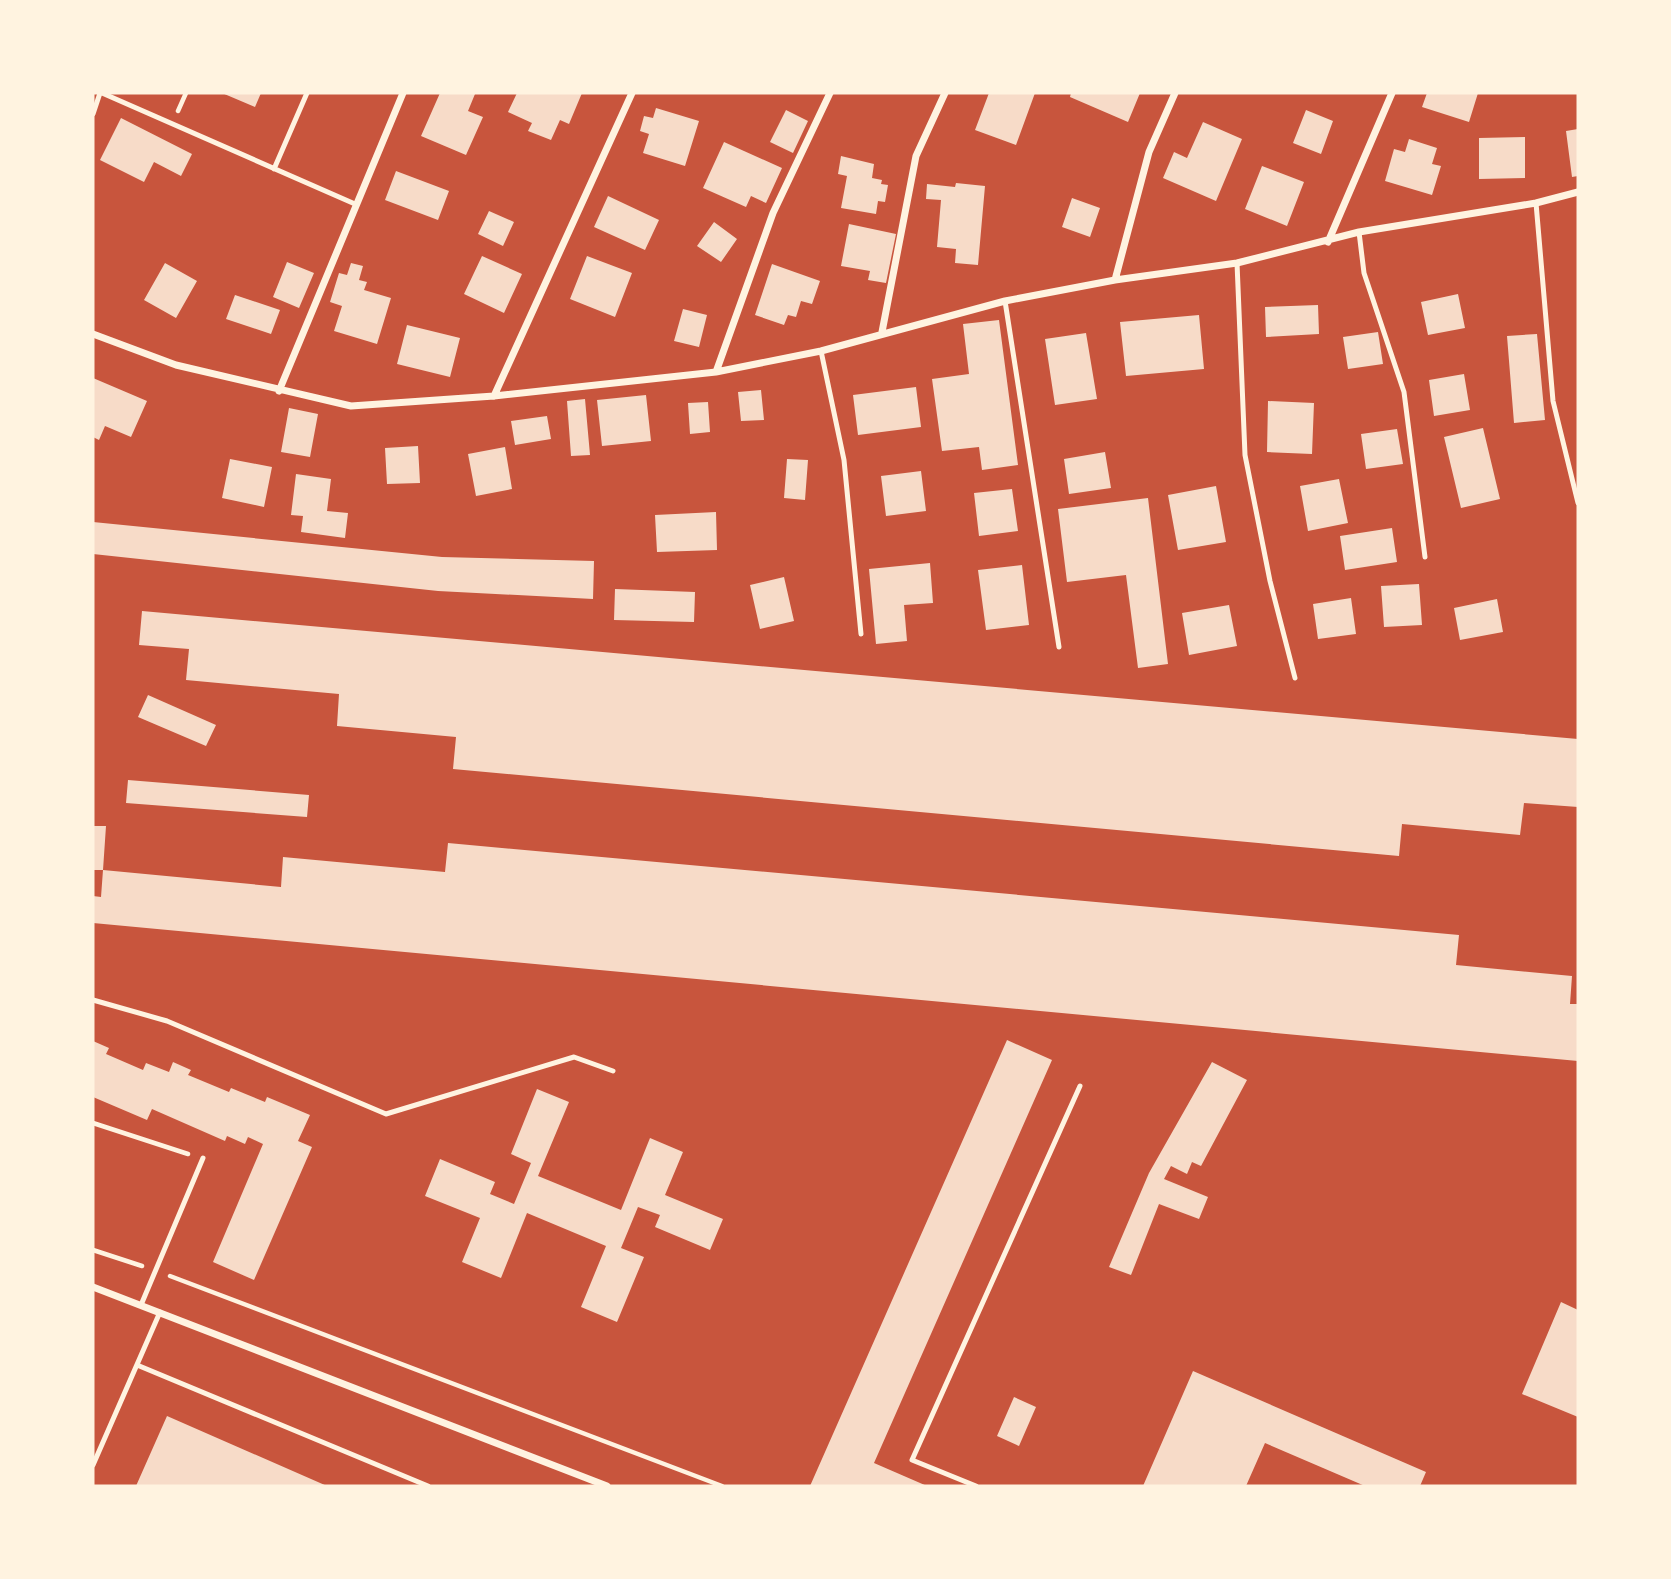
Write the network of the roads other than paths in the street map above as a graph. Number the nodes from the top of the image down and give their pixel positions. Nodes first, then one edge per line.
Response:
1 (101, 93) edge
2 (307, 93) edge
3 (403, 93) edge
4 (632, 93) edge
5 (830, 93) edge
6 (945, 93) edge
7 (1175, 93) edge
8 (1392, 93) edge
9 (93, 114) edge
10 (274, 169) junction
11 (1578, 192) edge
12 (1536, 203) junction
13 (355, 204) junction
14 (1359, 232) junction
15 (1328, 242) junction
16 (1237, 263) junction
17 (1115, 280) junction
18 (1005, 301) junction
19 (882, 332) junction
20 (93, 334) edge
21 (821, 351) junction
22 (716, 372) junction
23 (279, 391) junction
24 (494, 396) junction
25 (1578, 503) edge
26 (1424, 557) dead end
27 (861, 634) dead end
28 (1059, 647) dead end
29 (1295, 678) dead end
30 (93, 1000) edge
31 (613, 1071) dead end
32 (1080, 1086) dead end
33 (203, 1158) road end
34 (93, 1287) edge
35 (141, 1305) junction
36 (160, 1312) junction
37 (137, 1365) junction
38 (93, 1465) edge
39 (428, 1486) edge
40 (607, 1486) edge
41 (976, 1486) edge

1 - 9 lane
1 - 10 lane
2 - 10 lane
3 - 13 street
4 - 24 street
5 - 22 street
6 - 19 street
7 - 17 street
8 - 15 street
10 - 13 lane
11 - 12 street
12 - 14 street
12 - 25 lane
13 - 23 street
14 - 15 street
14 - 26 lane
15 - 16 street
16 - 17 street
16 - 29 lane
17 - 18 street
18 - 19 street
18 - 28 lane
19 - 21 street
20 - 23 street
21 - 22 street
21 - 27 lane
22 - 24 street
23 - 24 street
30 - 31 lane
32 - 41 lane
33 - 35 lane
34 - 35 street
35 - 36 street
36 - 37 lane
36 - 40 street
37 - 38 lane
37 - 39 lane

